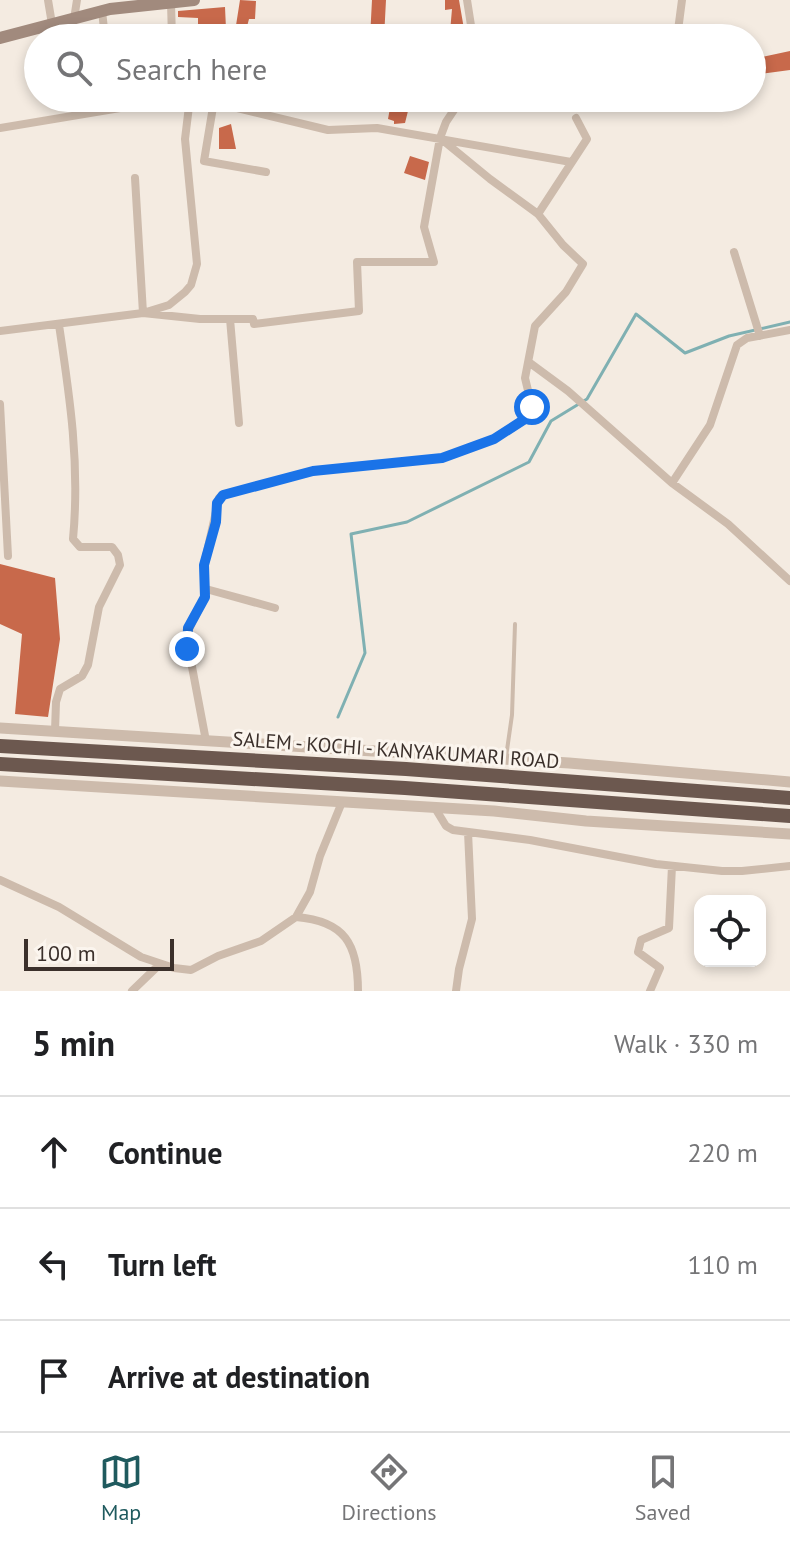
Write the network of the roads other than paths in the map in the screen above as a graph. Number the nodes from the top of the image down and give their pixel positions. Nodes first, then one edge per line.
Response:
1 (48, 0) edge
2 (77, 0) edge
3 (194, 0) edge
4 (467, 0) edge
5 (682, 0) edge
6 (156, 2) edge
7 (171, 3) junction
8 (102, 11) junction
9 (74, 19) junction
10 (52, 24) joint
11 (103, 24) edge
12 (172, 24) edge
13 (471, 24) edge
14 (679, 24) edge
15 (24, 32) edge
16 (0, 38) edge
17 (72, 112) edge
18 (188, 112) edge
19 (212, 112) edge
20 (257, 112) edge
21 (453, 112) edge
22 (576, 118) dead end
23 (0, 128) edge
24 (440, 138) junction
25 (571, 162) junction
26 (266, 172) dead end
27 (135, 178) dead end
28 (538, 214) junction
29 (734, 252) dead end
30 (143, 313) junction
31 (230, 319) junction
32 (59, 325) junction
33 (790, 330) edge
34 (0, 331) edge
35 (760, 336) junction
36 (530, 363) junction
37 (0, 404) edge
38 (239, 423) dead end
39 (672, 483) junction
40 (8, 556) dead end
41 (790, 581) edge
42 (206, 589) junction
43 (275, 608) dead end
44 (515, 624) dead end
45 (0, 728) edge
46 (55, 731) junction
47 (206, 741) junction
48 (0, 746) edge
49 (505, 759) junction
50 (0, 764) edge
51 (0, 781) edge
52 (790, 782) edge
53 (790, 798) edge
54 (342, 802) junction
55 (435, 808) junction
56 (790, 816) edge
57 (468, 832) junction
58 (790, 834) edge
59 (672, 866) junction
60 (790, 866) edge
61 (0, 880) edge
62 (296, 917) junction
63 (160, 964) junction
64 (132, 991) edge
65 (358, 991) edge
66 (456, 991) edge
67 (650, 991) edge

1 - 10 street
2 - 9 street
3 - 7 main road
4 - 13 street
5 - 14 street
6 - 7 main road
6 - 8 main road
7 - 12 street
8 - 9 main road
8 - 11 street
9 - 10 main road
15 - 16 main road
17 - 23 street
18 - 30 street
19 - 26 street
20 - 24 street
21 - 24 street
22 - 25 street
24 - 25 street
24 - 28 street
24 - 31 street
25 - 28 street
27 - 30 street
28 - 36 street
29 - 35 street
30 - 31 street
30 - 32 street
31 - 38 street
32 - 34 street
32 - 46 street
33 - 35 street
35 - 39 street
36 - 39 street
36 - 42 street
37 - 40 street
39 - 41 street
42 - 43 street
42 - 47 street
44 - 49 lane
45 - 46 street
46 - 47 street
47 - 49 street
48 - 53 highway, SALEM - KOCHI - KANYAKUMARI ROAD
49 - 52 street
50 - 56 highway, SALEM - KOCHI - KANYAKUMARI ROAD
51 - 54 street
54 - 55 street
54 - 62 street
55 - 57 street
55 - 58 street
57 - 59 street
57 - 66 street
59 - 60 street
59 - 67 street
61 - 63 street
62 - 63 street
62 - 65 street
63 - 64 street

